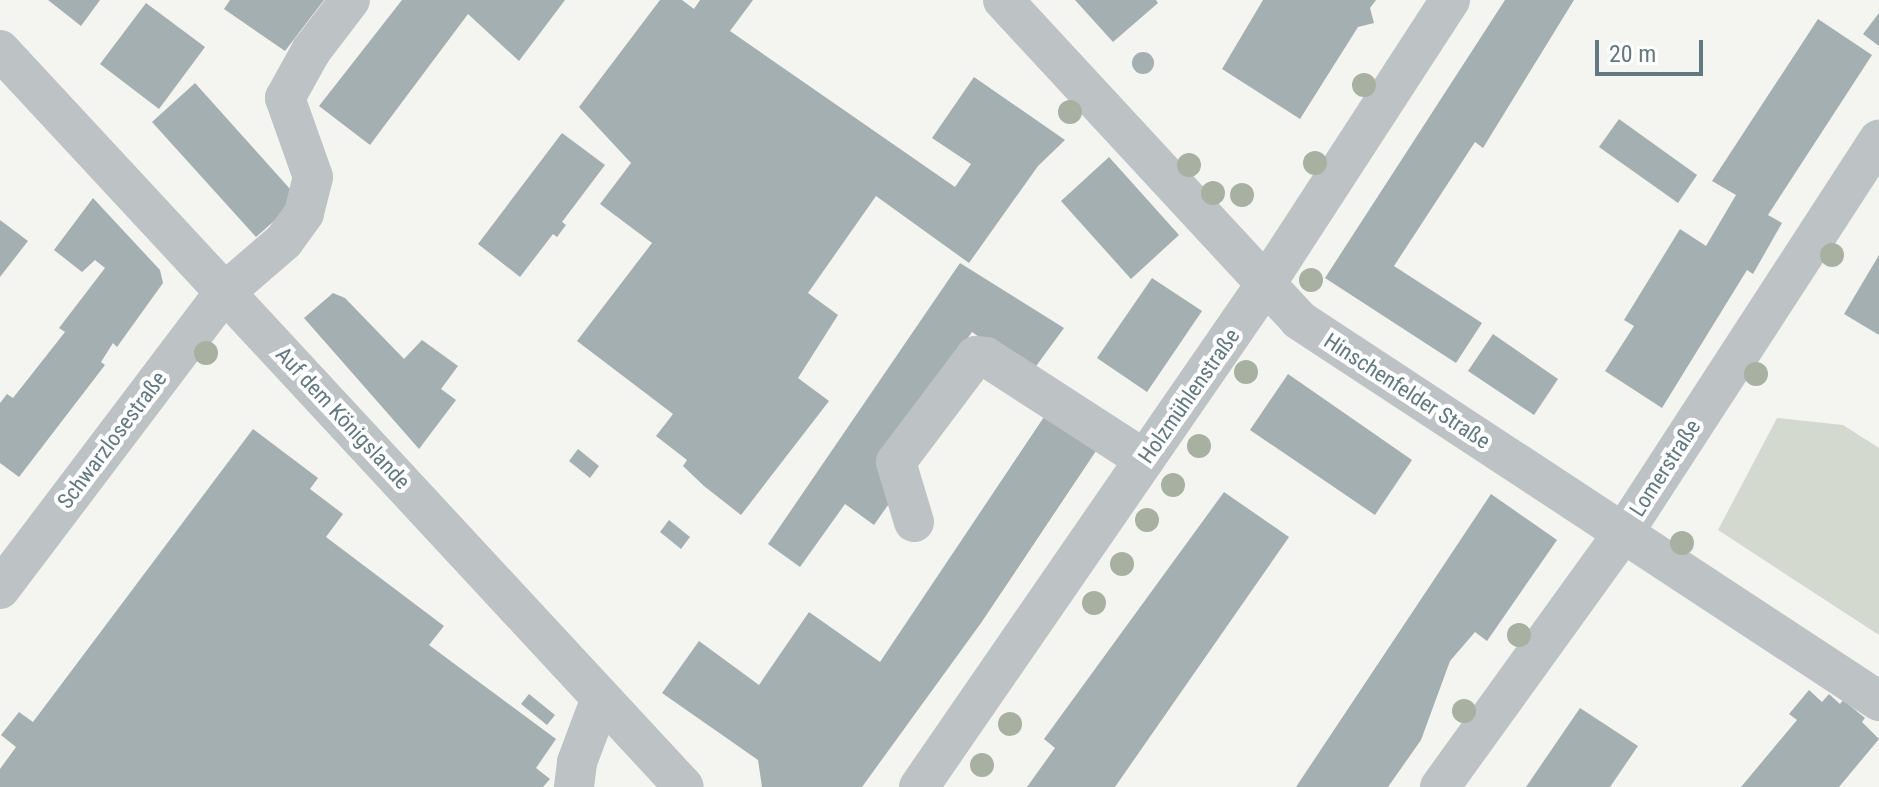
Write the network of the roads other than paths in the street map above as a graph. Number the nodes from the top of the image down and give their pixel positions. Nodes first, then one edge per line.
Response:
1 (350, 0) edge
2 (1003, 0) edge
3 (1450, 0) edge
4 (0, 50) edge
5 (1879, 140) edge
6 (1267, 282) junction
7 (225, 292) junction
8 (1145, 460) junction
9 (914, 522) dead end
10 (1624, 532) junction
11 (0, 589) edge
12 (601, 698) junction
13 (1879, 701) edge
14 (574, 787) edge
15 (684, 787) edge
16 (919, 787) edge
17 (1440, 787) edge

1 - 7 street, Schwarzlosestraße
2 - 6 street, Hinschenfelder Straße
3 - 6 street, Holzmühlenstraße
4 - 7 street, Auf dem Königslande
5 - 10 street, Lomerstraße
6 - 8 street, Holzmühlenstraße
6 - 10 street, Hinschenfelder Straße
7 - 11 street, Schwarzlosestraße
7 - 12 street, Auf dem Königslande
8 - 9 street
8 - 16 street, Holzmühlenstraße
10 - 13 street, Hinschenfelder Straße
10 - 17 street, Lomerstraße
12 - 14 street
12 - 15 street, Auf dem Königslande

